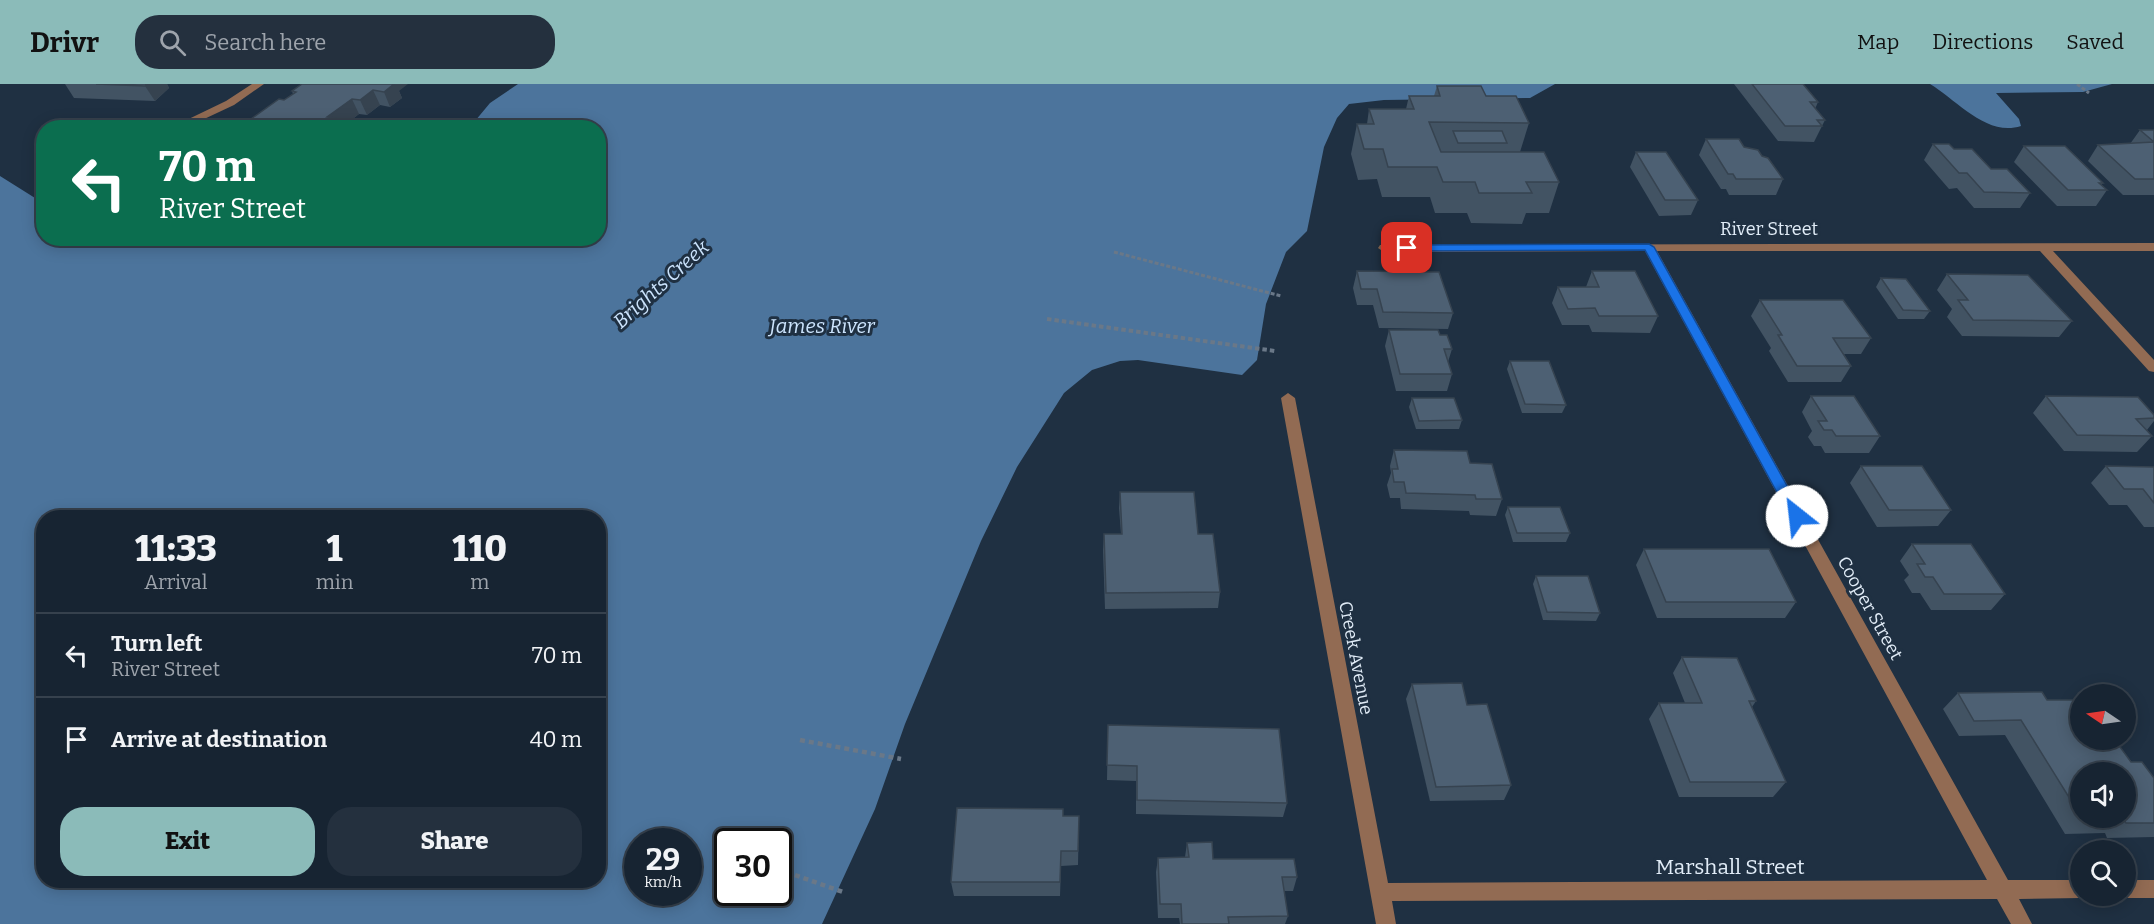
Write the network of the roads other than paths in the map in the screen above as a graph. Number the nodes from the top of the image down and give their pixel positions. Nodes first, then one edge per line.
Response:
1 (259, 84) edge
2 (193, 120) edge
3 (1649, 247) junction
4 (2154, 247) edge
5 (1384, 248) dead end
6 (2043, 248) junction
7 (2154, 368) edge
8 (1288, 398) dead end
9 (2154, 888) edge
10 (2002, 889) junction
11 (2070, 889) edge
12 (2136, 889) edge
13 (1380, 892) junction
14 (1386, 924) edge
15 (2022, 924) edge

1 - 2 street
3 - 5 street, River Street
3 - 6 street, River Street
3 - 10 street, Cooper Street
4 - 6 street, River Street
6 - 7 street
8 - 13 street, Creek Avenue
9 - 12 street
10 - 11 street, Marshall Street
10 - 13 street, Marshall Street
10 - 15 street, Cooper Street
13 - 14 street, Creek Avenue

